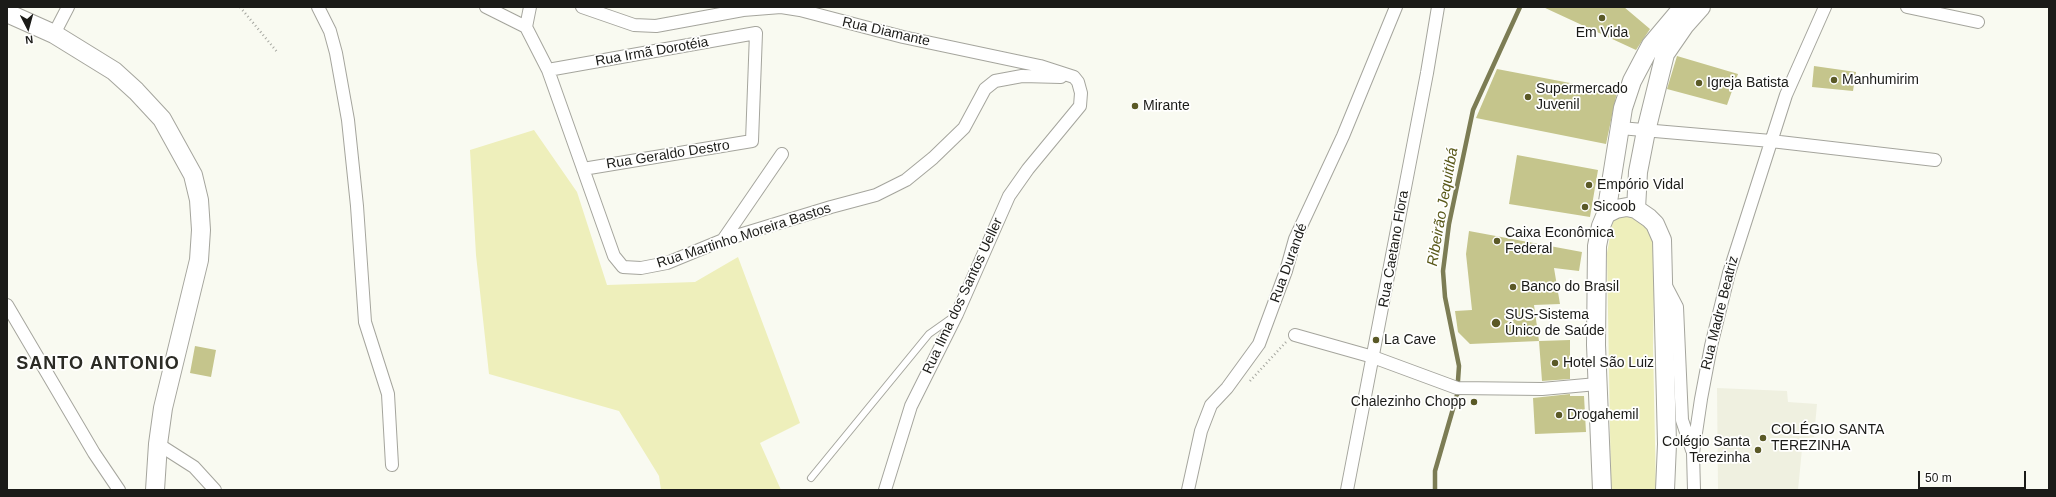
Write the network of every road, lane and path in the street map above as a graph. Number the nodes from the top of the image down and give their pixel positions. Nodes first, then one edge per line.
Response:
1 (68, 7) edge
2 (240, 7) edge
3 (318, 7) edge
4 (486, 7) edge
5 (530, 7) edge
6 (582, 7) edge
7 (1396, 7) edge
8 (1438, 7) edge
9 (1683, 7) edge
10 (1701, 7) edge
11 (1825, 7) edge
12 (1907, 7) edge
13 (7, 13) edge
14 (1978, 22) dead end
15 (526, 27) junction
16 (54, 34) junction
17 (278, 53) dead end
18 (1644, 56) junction
19 (1662, 64) junction
20 (548, 70) junction
21 (1074, 77) junction
22 (1620, 128) junction
23 (1646, 131) junction
24 (1771, 141) junction
25 (752, 142) joint
26 (782, 154) dead end
27 (1935, 160) dead end
28 (583, 169) junction
29 (1636, 209) junction
30 (1604, 220) junction
31 (723, 240) junction
32 (1663, 281) junction
33 (7, 305) edge
34 (957, 314) junction
35 (1295, 335) dead end
36 (1373, 357) junction
37 (1597, 384) junction
38 (158, 444) junction
39 (1693, 453) junction
40 (392, 465) dead end
41 (810, 478) dead end
42 (119, 490) edge
43 (155, 490) edge
44 (215, 490) edge
45 (885, 490) edge
46 (1188, 490) edge
47 (1347, 490) edge
48 (1602, 490) edge
49 (1665, 490) edge
50 (1694, 490) edge

1 - 16 street
2 - 17 path
3 - 40 street
4 - 15 street
5 - 15 street
6 - 21 street, Rua Diamante
7 - 46 street, Rua Durandé
8 - 36 street, Rua Caetano Flora
9 - 18 street
10 - 19 street
11 - 24 street, Rua Madre Beatriz
12 - 14 street
13 - 16 street
15 - 20 street, Rua Martinho Moreira Bastos
16 - 38 street
18 - 19 street
18 - 22 street
19 - 23 street
20 - 25 street, Rua Irmã Dorotéia
20 - 28 street, Rua Martinho Moreira Bastos
21 - 31 street, Rua Martinho Moreira Bastos
21 - 34 street, Rua Ilma dos Santos Ueller
22 - 23 street
22 - 30 street
23 - 24 street
23 - 29 street
24 - 27 street
24 - 39 street, Rua Madre Beatriz
25 - 28 street, Rua Geraldo Destro
26 - 31 street
28 - 31 street, Rua Martinho Moreira Bastos
29 - 30 street
29 - 32 street
30 - 37 street
32 - 39 street
32 - 49 street
33 - 42 street
34 - 41 lane
34 - 45 street, Rua Ilma dos Santos Ueller
35 - 36 street
36 - 37 street
36 - 47 street, Rua Caetano Flora
37 - 48 street
38 - 43 street
38 - 44 street
39 - 50 street, Rua Madre Beatriz

